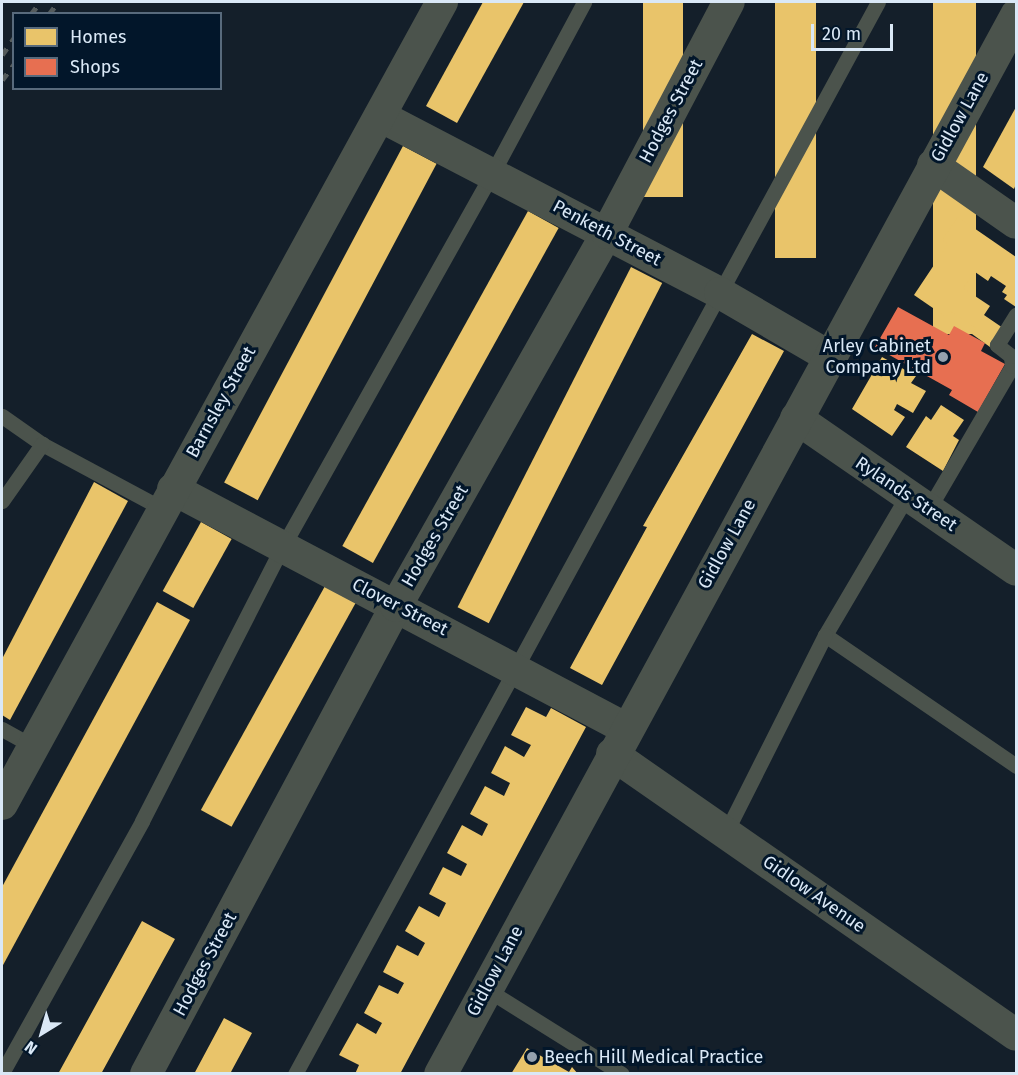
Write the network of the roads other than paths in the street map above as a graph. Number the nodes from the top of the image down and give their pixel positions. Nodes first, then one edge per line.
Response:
1 (442, 2) edge
2 (584, 2) edge
3 (729, 2) edge
4 (878, 2) edge
5 (1017, 15) edge
6 (380, 116) junction
7 (933, 165) junction
8 (494, 172) junction
9 (1017, 223) edge
10 (607, 233) junction
11 (720, 293) junction
12 (1017, 315) edge
13 (830, 357) junction
14 (1015, 367) edge
15 (2, 416) edge
16 (796, 418) junction
17 (42, 444) junction
18 (168, 499) junction
19 (2, 501) edge
20 (918, 503) junction
21 (283, 546) junction
22 (1017, 570) edge
23 (396, 606) junction
24 (825, 635) junction
25 (516, 668) junction
26 (2, 729) edge
27 (618, 741) junction
28 (33, 746) junction
29 (1017, 766) edge
30 (2, 804) edge
31 (726, 832) junction
32 (486, 989) junction
33 (1017, 1035) edge
34 (2, 1073) edge
35 (146, 1074) edge
36 (295, 1074) edge
37 (440, 1074) edge
38 (622, 1074) edge

1 - 6 street, Barnsley Street
2 - 8 lane
3 - 10 street, Hodges Street
4 - 11 lane
5 - 7 street, Gidlow Lane
6 - 8 street, Penketh Street
6 - 18 street, Barnsley Street
7 - 9 street
7 - 13 street, Gidlow Lane
8 - 10 street, Penketh Street
8 - 21 lane
10 - 11 street, Penketh Street
10 - 23 street, Hodges Street
11 - 13 street, Penketh Street
11 - 25 lane
12 - 14 lane
13 - 16 street, Gidlow Lane
14 - 20 lane
15 - 17 lane
16 - 20 street, Rylands Street
16 - 27 street, Gidlow Lane
17 - 18 lane
17 - 19 lane
18 - 21 street, Clover Street
18 - 28 street, Barnsley Street
20 - 22 street, Rylands Street
20 - 24 lane
21 - 23 street, Clover Street
21 - 34 lane
23 - 25 street, Clover Street
23 - 35 street, Hodges Street
24 - 29 lane
24 - 31 lane
25 - 27 street, Clover Street
25 - 36 lane
26 - 28 lane
27 - 31 street, Gidlow Avenue
27 - 32 street, Gidlow Lane
28 - 30 street, Barnsley Street
31 - 33 street, Gidlow Avenue
32 - 37 street, Gidlow Lane
32 - 38 lane

